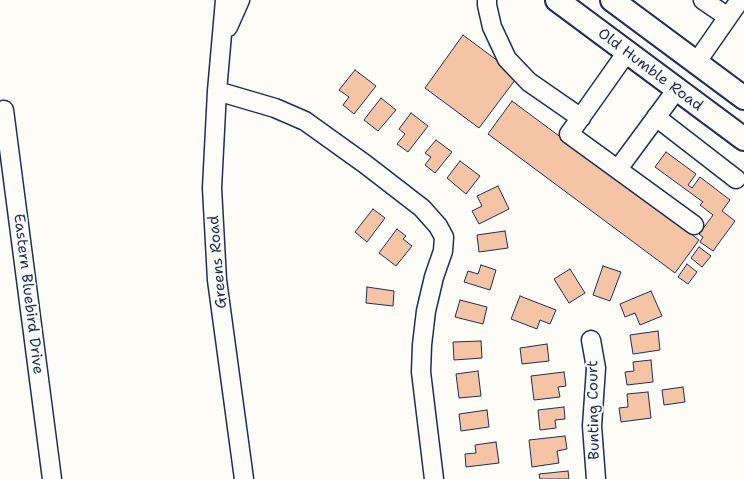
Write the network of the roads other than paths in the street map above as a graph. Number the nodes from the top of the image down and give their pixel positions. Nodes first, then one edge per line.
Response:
1 (225, 0) edge
2 (240, 0) edge
3 (488, 0) edge
4 (557, 0) edge
5 (612, 0) edge
6 (703, 0) edge
7 (740, 0) edge
8 (728, 17) junction
9 (220, 44) junction
10 (627, 52) junction
11 (696, 63) junction
12 (677, 90) junction
13 (217, 91) junction
14 (744, 98) edge
15 (4, 110) dead end
16 (656, 117) junction
17 (581, 118) junction
18 (744, 139) edge
19 (618, 169) junction
20 (736, 179) dead end
21 (8, 202) edge
22 (694, 225) dead end
23 (591, 340) dead end
24 (52, 479) edge
25 (244, 479) edge
26 (434, 479) edge
27 (596, 479) edge

1 - 9 street, Greens Road
2 - 9 street, Greens Road
3 - 17 street
4 - 10 main road, Old Humble Road
5 - 11 main road
6 - 8 street
7 - 8 street
8 - 11 street
9 - 13 street, Greens Road
10 - 12 main road, Old Humble Road
10 - 17 street
11 - 12 main road
11 - 14 main road
12 - 16 street
12 - 18 main road, Old Humble Road
13 - 25 street, Greens Road
13 - 26 street
15 - 21 street, Eastern Bluebird Drive
16 - 19 street
16 - 20 street
17 - 19 street
19 - 22 street
21 - 24 street, Eastern Bluebird Drive
23 - 27 street, Bunting Court

